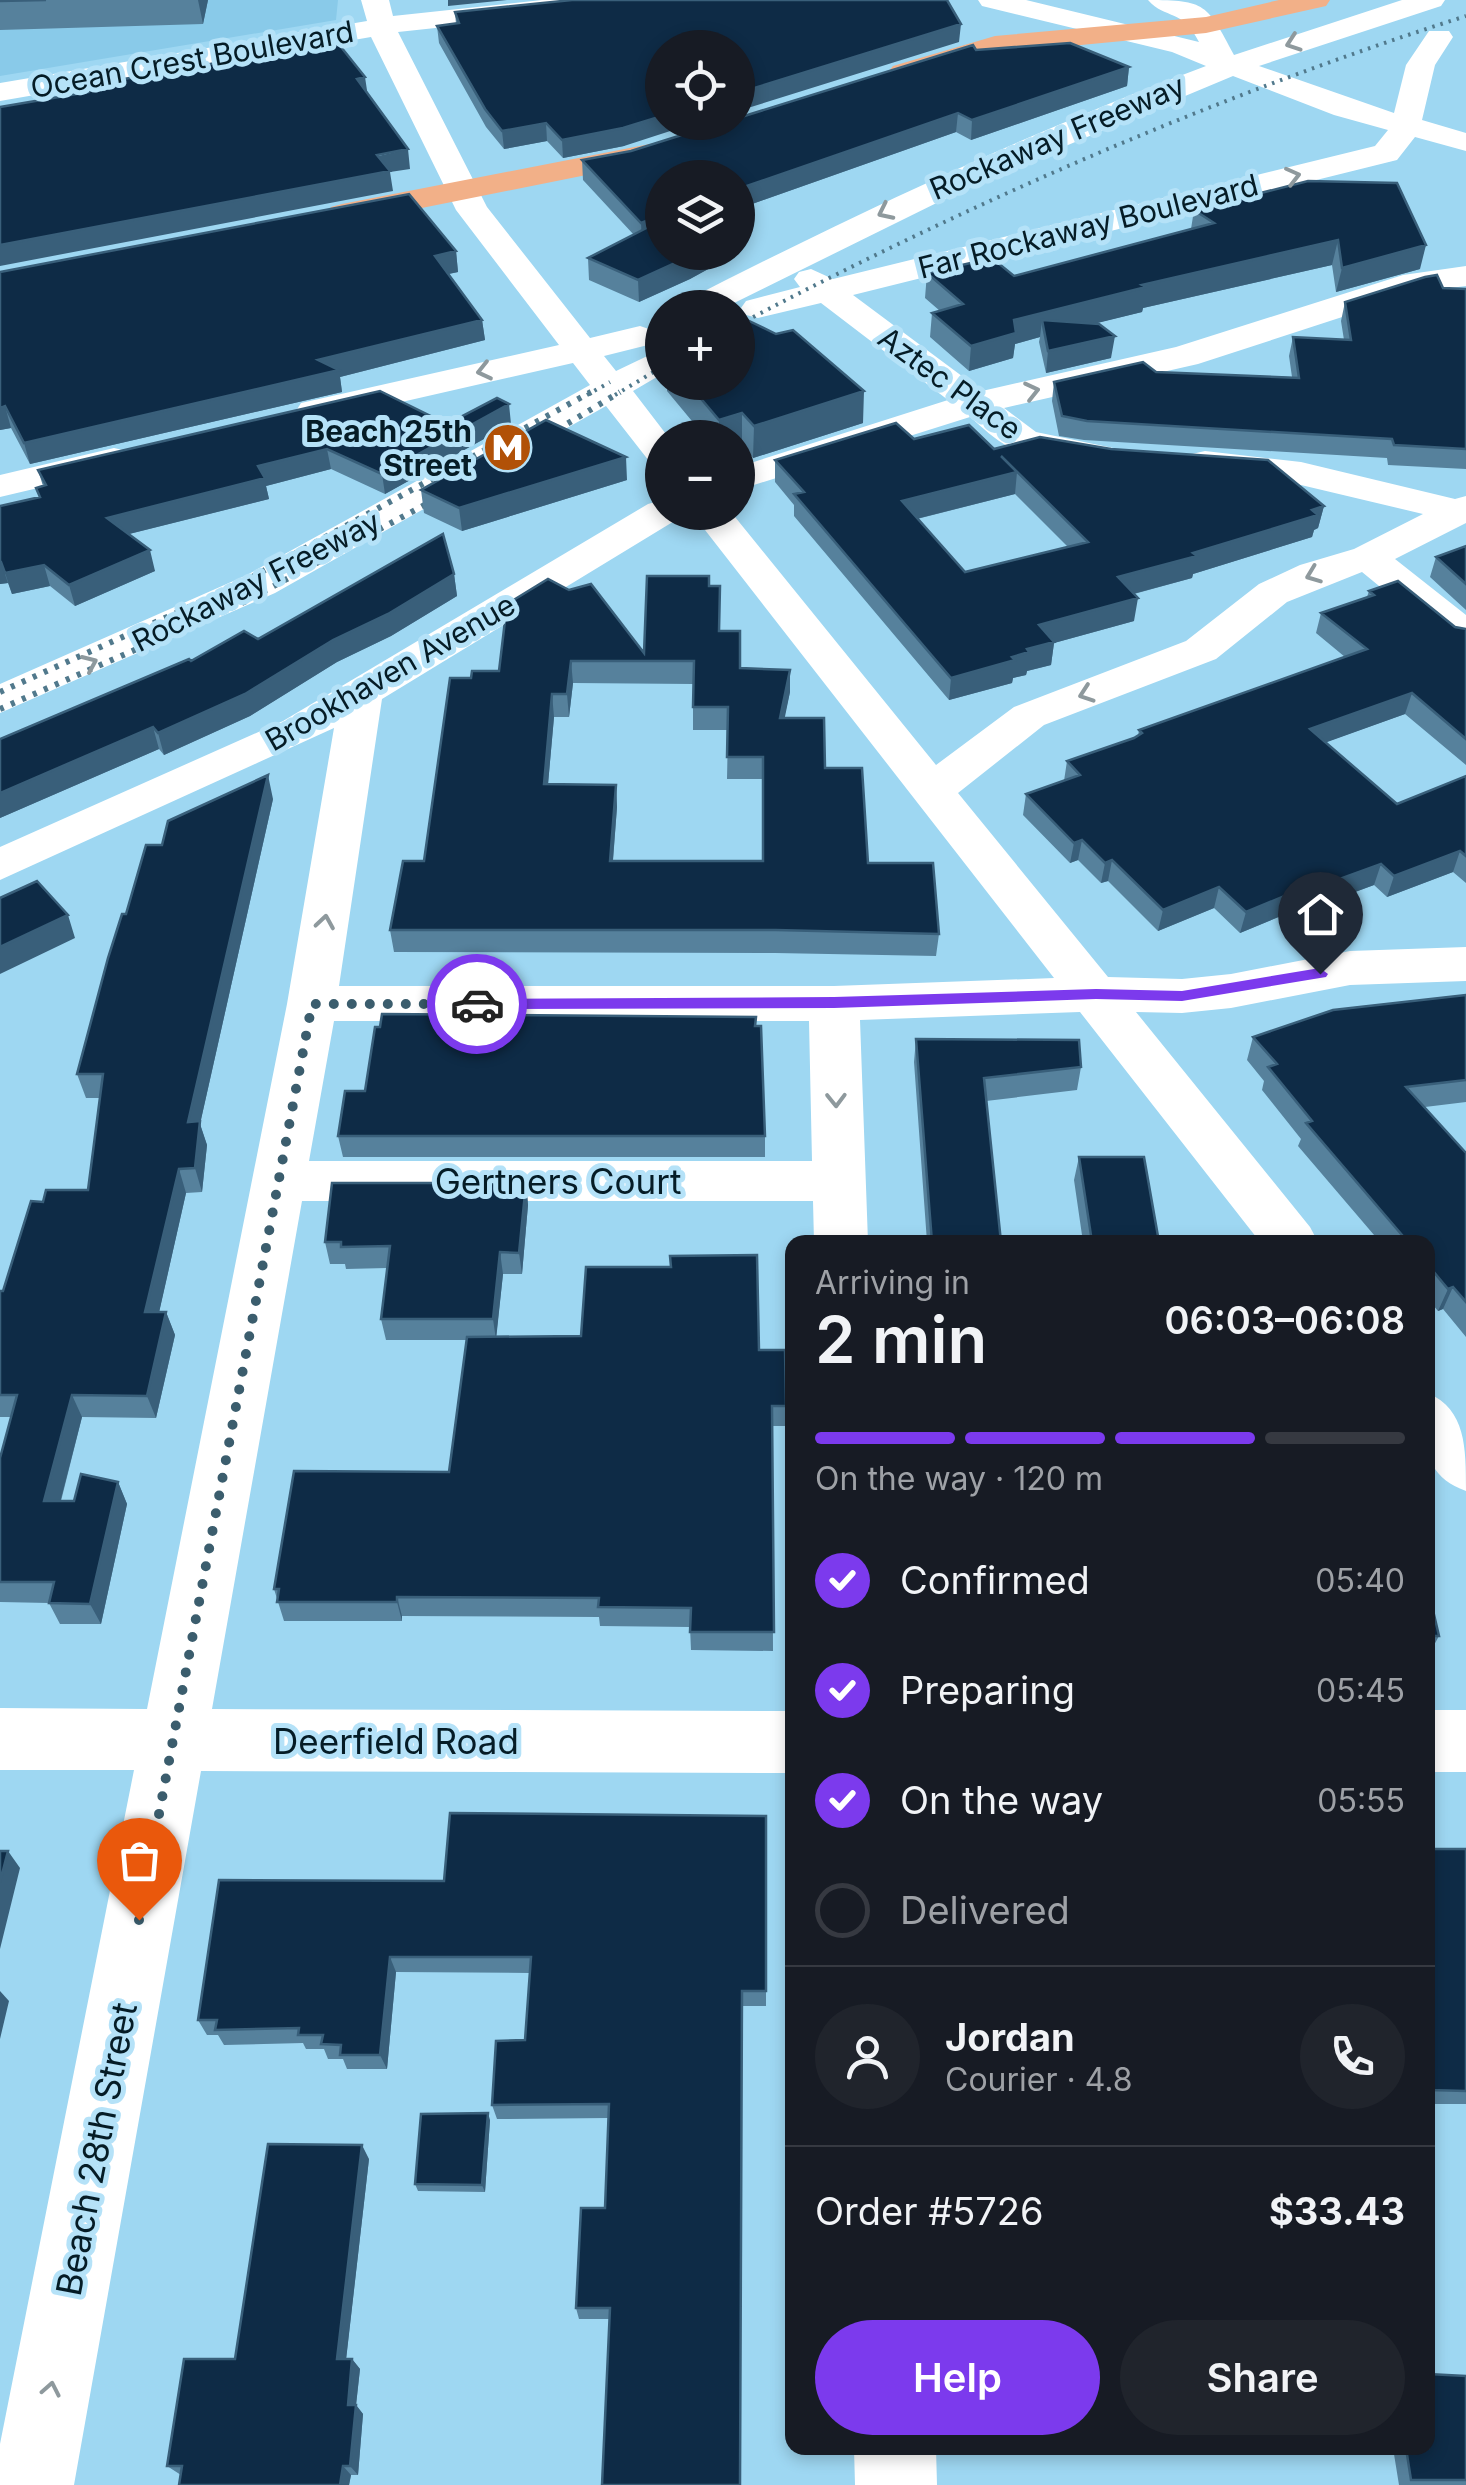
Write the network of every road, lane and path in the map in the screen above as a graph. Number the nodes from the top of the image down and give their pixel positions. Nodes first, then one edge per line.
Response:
1 (623, 0) edge
2 (1162, 0) edge
3 (1316, 0) edge
4 (1014, 2) edge
5 (377, 13) edge
6 (1440, 18) edge
7 (1206, 25) junction
8 (1126, 34) junction
9 (963, 52) junction
10 (1227, 63) junction
11 (1266, 78) junction
12 (872, 82) edge
13 (0, 92) edge
14 (1404, 126) junction
15 (1466, 142) edge
16 (688, 143) edge
17 (462, 191) junction
18 (320, 218) edge
19 (1466, 276) edge
20 (818, 285) junction
21 (733, 290) edge
22 (755, 311) edge
23 (645, 345) edge
24 (645, 345) edge
25 (594, 367) junction
26 (859, 397) edge
27 (974, 404) junction
28 (284, 418) edge
29 (896, 428) junction
30 (645, 432) edge
31 (151, 450) edge
32 (755, 474) edge
33 (0, 486) edge
34 (1461, 510) edge
35 (645, 522) edge
36 (725, 530) edge
37 (1368, 557) junction
38 (1466, 636) edge
39 (0, 661) edge
40 (362, 692) junction
41 (0, 700) edge
42 (934, 790) junction
43 (0, 865) edge
44 (1466, 964) edge
45 (1096, 994) junction
46 (834, 1002) junction
47 (312, 1004) junction
48 (838, 1180) junction
49 (278, 1181) junction
50 (841, 1235) edge
51 (1285, 1235) edge
52 (1435, 1426) edge
53 (1466, 1466) edge
54 (0, 1740) edge
55 (173, 1740) junction
56 (1435, 1741) edge
57 (1466, 1741) edge
58 (785, 1742) edge
59 (895, 2455) edge
60 (33, 2485) edge
61 (896, 2485) edge

1 - 5 street, Ocean Crest Boulevard
2 - 7 street
3 - 7 main road
4 - 8 street
4 - 9 street
5 - 13 street, Ocean Crest Boulevard
5 - 17 street
6 -> 10 street, Rockaway Freeway
6 - 11 street, Rockaway Freeway
6 - 14 street
7 - 8 main road
7 - 10 street
8 - 9 main road
8 - 10 street
9 - 12 main road
10 - 11 street
10 -> 21 street, Rockaway Freeway
11 - 14 street
11 - 20 street, Rockaway Freeway
14 - 15 street
20 -> 14 street, Far Rockaway Boulevard
16 - 17 main road
17 - 18 main road
17 - 25 street
27 -> 19 street
20 - 22 street, Rockaway Freeway
20 - 27 street, Aztec Place
23 - 25 street, Rockaway Freeway
24 - 25 street
25 -> 28 street
25 - 30 street
25 - 39 street, Rockaway Freeway
41 -> 25 street, Rockaway Freeway
26 - 29 street
27 - 29 street
27 - 34 street, Aztec Place
29 - 32 street
31 - 33 street
34 - 37 street
35 - 40 street, Brookhaven Avenue
36 - 42 street
37 - 38 street
37 -> 42 street
40 - 43 street, Brookhaven Avenue
47 -> 40 street, Beach 28th Street
42 - 45 street
44 - 45 street
45 - 46 street
45 - 51 street
46 - 47 street
46 -> 48 street
47 - 49 street, Beach 28th Street
48 - 49 street, Gertners Court
48 - 50 street
49 - 55 street, Beach 28th Street
52 - 53 street
54 - 55 street, Deerfield Road
55 - 58 street, Deerfield Road
60 -> 55 street, Beach 28th Street
56 - 57 street
59 - 61 street

